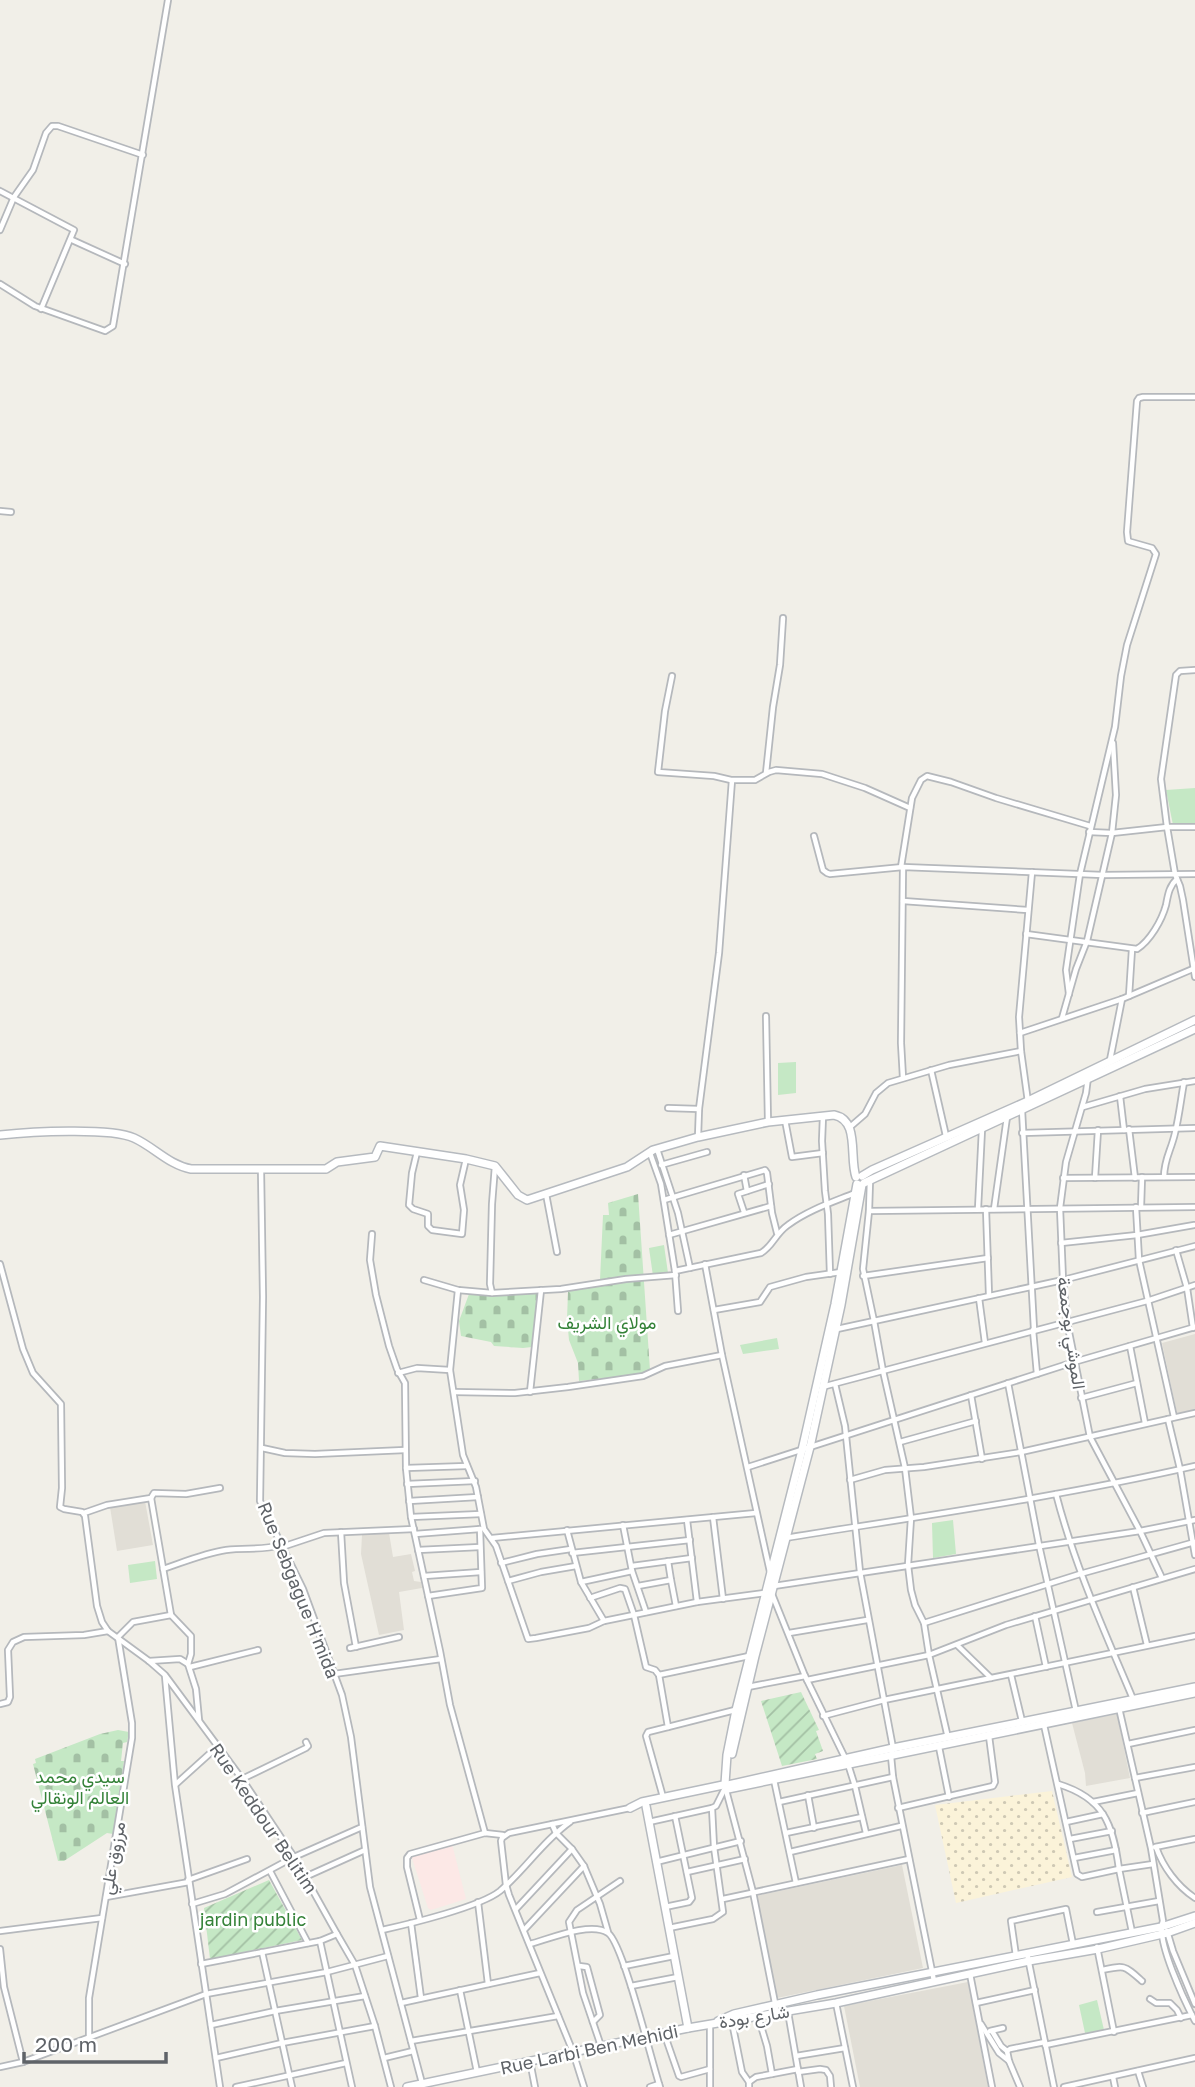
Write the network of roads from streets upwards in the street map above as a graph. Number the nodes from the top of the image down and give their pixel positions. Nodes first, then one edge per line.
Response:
1 (168, 0) edge
2 (143, 155) junction
3 (0, 191) edge
4 (14, 197) junction
5 (0, 230) edge
6 (72, 240) junction
7 (125, 264) junction
8 (0, 284) edge
9 (41, 309) junction
10 (1195, 397) edge
11 (0, 511) edge
12 (11, 512) dead end
13 (783, 618) dead end
14 (1195, 670) edge
15 (672, 676) dead end
16 (1113, 736) junction
17 (766, 773) junction
18 (732, 780) junction
19 (910, 808) junction
20 (1167, 827) junction
21 (1195, 827) edge
22 (1090, 829) junction
23 (1112, 833) junction
24 (814, 836) dead end
25 (902, 867) junction
26 (1032, 872) junction
27 (1080, 874) junction
28 (1195, 874) edge
29 (1103, 875) junction
30 (1176, 876) junction
31 (903, 901) junction
32 (1028, 910) junction
33 (1195, 930) edge
34 (1188, 932) junction
35 (1026, 934) junction
36 (1070, 939) junction
37 (1087, 941) junction
38 (1132, 949) junction
39 (1194, 969) edge
40 (1195, 977) edge
41 (1069, 994) junction
42 (1129, 996) junction
43 (1122, 999) junction
44 (766, 1016) dead end
45 (1062, 1018) junction
46 (1195, 1020) edge
47 (1195, 1029) edge
48 (1020, 1033) junction
49 (1021, 1051) junction
50 (1110, 1061) junction
51 (931, 1070) junction
52 (1088, 1076) junction
53 (903, 1077) junction
54 (1195, 1081) edge
55 (1184, 1082) junction
56 (1120, 1096) junction
57 (1026, 1105) junction
58 (1082, 1107) junction
59 (668, 1108) dead end
60 (699, 1110) junction
61 (823, 1115) junction
62 (1007, 1116) junction
63 (785, 1119) junction
64 (768, 1122) junction
65 (850, 1127) junction
66 (982, 1128) junction
67 (1195, 1128) edge
68 (1127, 1129) junction
69 (1177, 1129) junction
70 (1074, 1130) junction
71 (1098, 1130) junction
72 (1023, 1133) junction
73 (0, 1135) edge
74 (946, 1136) junction
75 (698, 1137) junction
76 (653, 1151) junction
77 (418, 1152) junction
78 (707, 1152) dead end
79 (823, 1153) junction
80 (466, 1159) junction
81 (661, 1165) junction
82 (495, 1166) junction
83 (261, 1170) junction
84 (744, 1175) junction
85 (1142, 1177) junction
86 (1164, 1177) junction
87 (1195, 1177) edge
88 (1063, 1178) junction
89 (1095, 1178) junction
90 (1135, 1178) junction
91 (861, 1182) junction
92 (769, 1184) junction
93 (747, 1191) junction
94 (546, 1193) junction
95 (673, 1196) junction
96 (664, 1199) junction
97 (827, 1205) junction
98 (771, 1206) junction
99 (1139, 1207) junction
100 (1195, 1207) edge
101 (1060, 1208) junction
102 (978, 1209) junction
103 (986, 1209) junction
104 (994, 1209) junction
105 (1027, 1209) junction
106 (744, 1212) junction
107 (869, 1212) junction
108 (1194, 1225) edge
109 (682, 1231) junction
110 (778, 1233) junction
111 (372, 1234) dead end
112 (669, 1235) junction
113 (1137, 1235) junction
114 (1061, 1242) junction
115 (1195, 1246) edge
116 (1176, 1250) junction
117 (558, 1252) dead end
118 (988, 1258) junction
119 (1139, 1260) junction
120 (0, 1264) edge
121 (705, 1264) junction
122 (690, 1268) junction
123 (841, 1272) junction
124 (676, 1273) junction
125 (830, 1273) junction
126 (863, 1276) junction
127 (424, 1280) dead end
128 (1063, 1280) junction
129 (1195, 1285) edge
130 (1033, 1286) junction
131 (1187, 1288) junction
132 (458, 1290) junction
133 (541, 1290) junction
134 (492, 1293) junction
135 (989, 1295) junction
136 (979, 1298) junction
137 (1147, 1301) junction
138 (838, 1305) junction
139 (714, 1310) junction
140 (678, 1311) dead end
141 (874, 1321) junction
142 (1068, 1322) junction
143 (1194, 1328) edge
144 (836, 1329) junction
145 (1033, 1330) junction
146 (1157, 1339) junction
147 (985, 1343) junction
148 (1130, 1346) junction
149 (723, 1355) junction
150 (1074, 1362) junction
151 (450, 1370) junction
152 (883, 1371) junction
153 (398, 1373) junction
154 (1037, 1374) junction
155 (1008, 1383) junction
156 (1137, 1383) junction
157 (835, 1384) junction
158 (822, 1388) junction
159 (454, 1392) junction
160 (530, 1392) junction
161 (971, 1395) junction
162 (1081, 1398) junction
163 (1195, 1413) edge
164 (1171, 1418) junction
165 (895, 1419) junction
166 (976, 1421) junction
167 (1145, 1423) junction
168 (846, 1436) junction
169 (1090, 1437) junction
170 (900, 1442) junction
171 (262, 1448) junction
172 (806, 1449) junction
173 (405, 1450) junction
174 (1021, 1452) junction
175 (982, 1459) junction
176 (467, 1466) junction
177 (1195, 1466) edge
178 (748, 1467) junction
179 (406, 1468) junction
180 (905, 1468) junction
181 (1180, 1469) junction
182 (850, 1480) junction
183 (475, 1481) junction
184 (407, 1484) junction
185 (1113, 1484) junction
186 (220, 1489) dead end
187 (1056, 1494) junction
188 (478, 1497) junction
189 (151, 1499) junction
190 (1030, 1499) junction
191 (409, 1501) junction
192 (84, 1513) junction
193 (756, 1513) junction
194 (481, 1514) junction
195 (411, 1517) junction
196 (713, 1517) junction
197 (911, 1517) junction
198 (687, 1520) junction
199 (1192, 1521) edge
200 (623, 1525) junction
201 (855, 1527) junction
202 (482, 1529) junction
203 (567, 1530) junction
204 (414, 1531) junction
205 (1140, 1531) junction
206 (341, 1532) junction
207 (491, 1538) junction
208 (784, 1538) junction
209 (690, 1541) junction
210 (1068, 1541) junction
211 (1194, 1542) edge
212 (1039, 1545) junction
213 (281, 1546) junction
214 (627, 1546) junction
215 (480, 1547) junction
216 (418, 1550) junction
217 (572, 1551) junction
218 (1150, 1554) junction
219 (1195, 1555) edge
220 (692, 1558) junction
221 (668, 1561) junction
222 (501, 1563) junction
223 (908, 1565) junction
224 (576, 1566) junction
225 (632, 1568) junction
226 (163, 1569) junction
227 (1195, 1569) edge
228 (481, 1572) junction
229 (860, 1572) junction
230 (770, 1574) junction
231 (1080, 1574) junction
232 (424, 1576) junction
233 (1162, 1578) junction
234 (671, 1580) junction
235 (508, 1581) junction
236 (581, 1582) junction
237 (1048, 1584) junction
238 (638, 1586) junction
239 (1133, 1587) junction
240 (770, 1591) junction
241 (428, 1596) junction
242 (590, 1598) junction
243 (723, 1599) junction
244 (1090, 1600) junction
245 (697, 1602) junction
246 (676, 1606) junction
247 (1054, 1610) junction
248 (646, 1612) junction
249 (171, 1615) junction
250 (634, 1615) junction
251 (1035, 1616) junction
252 (867, 1620) junction
253 (604, 1621) junction
254 (924, 1623) junction
255 (108, 1631) junction
256 (789, 1633) junction
257 (1195, 1636) edge
258 (118, 1637) junction
259 (399, 1637) dead end
260 (957, 1644) junction
261 (1147, 1645) junction
262 (258, 1650) dead end
263 (1113, 1652) junction
264 (929, 1655) junction
265 (749, 1656) junction
266 (441, 1659) junction
267 (149, 1661) junction
268 (1065, 1663) junction
269 (189, 1665) junction
270 (876, 1665) junction
271 (1046, 1667) junction
272 (334, 1674) junction
273 (165, 1675) junction
274 (659, 1675) junction
275 (1011, 1675) junction
276 (806, 1678) junction
277 (992, 1678) junction
278 (1195, 1687) edge
279 (747, 1688) junction
280 (936, 1690) junction
281 (1195, 1693) edge
282 (1133, 1699) junction
283 (884, 1700) junction
284 (0, 1704) edge
285 (1119, 1705) junction
286 (736, 1710) junction
287 (1076, 1711) junction
288 (823, 1716) junction
289 (199, 1721) junction
290 (1023, 1722) junction
291 (1044, 1724) junction
292 (668, 1727) junction
293 (1195, 1730) edge
294 (989, 1736) junction
295 (948, 1738) junction
296 (306, 1742) dead end
297 (1128, 1744) junction
298 (217, 1747) junction
299 (939, 1747) junction
300 (892, 1752) junction
301 (846, 1762) junction
302 (728, 1764) junction
303 (1195, 1767) edge
304 (893, 1777) junction
305 (242, 1779) junction
306 (1135, 1779) junction
307 (774, 1780) junction
308 (1058, 1784) junction
309 (175, 1785) junction
310 (855, 1786) junction
311 (725, 1788) junction
312 (1138, 1793) junction
313 (685, 1795) junction
314 (808, 1795) junction
315 (949, 1797) junction
316 (663, 1798) junction
317 (779, 1802) junction
318 (1093, 1802) junction
319 (1195, 1802) edge
320 (646, 1806) junction
321 (629, 1808) junction
322 (712, 1808) junction
323 (898, 1808) junction
324 (1142, 1813) junction
325 (1104, 1814) junction
326 (675, 1816) junction
327 (862, 1817) junction
328 (575, 1819) junction
329 (649, 1822) junction
330 (1066, 1822) junction
331 (552, 1824) junction
332 (901, 1826) junction
333 (362, 1827) junction
334 (814, 1828) junction
335 (1112, 1831) junction
336 (485, 1833) junction
337 (556, 1833) junction
338 (786, 1833) junction
339 (866, 1833) junction
340 (504, 1835) junction
341 (1070, 1839) junction
342 (1195, 1839) edge
343 (741, 1841) junction
344 (714, 1847) junction
345 (1153, 1847) junction
346 (572, 1849) junction
347 (365, 1850) junction
348 (1116, 1850) junction
349 (790, 1852) junction
350 (684, 1855) junction
351 (294, 1857) junction
352 (1074, 1858) junction
353 (247, 1859) dead end
354 (745, 1859) junction
355 (909, 1859) junction
356 (656, 1862) junction
357 (1153, 1864) junction
358 (717, 1865) junction
359 (584, 1866) junction
360 (1119, 1869) junction
361 (270, 1871) junction
362 (687, 1872) junction
363 (305, 1877) junction
364 (188, 1881) junction
365 (620, 1881) dead end
366 (796, 1883) junction
367 (506, 1885) junction
368 (753, 1892) junction
369 (597, 1896) junction
370 (106, 1897) junction
371 (1195, 1898) edge
372 (723, 1899) junction
373 (1159, 1901) junction
374 (478, 1902) junction
375 (192, 1904) junction
376 (665, 1907) junction
377 (1126, 1907) junction
378 (516, 1909) junction
379 (1097, 1912) dead end
380 (1195, 1916) edge
381 (102, 1918) junction
382 (420, 1920) junction
383 (411, 1923) junction
384 (1195, 1923) edge
385 (669, 1928) junction
386 (1164, 1928) junction
387 (382, 1930) junction
388 (524, 1930) junction
389 (0, 1931) edge
390 (570, 1932) junction
391 (608, 1933) junction
392 (1132, 1933) junction
393 (337, 1934) junction
394 (1096, 1939) junction
395 (320, 1941) junction
396 (308, 1943) junction
397 (530, 1944) junction
398 (1073, 1944) junction
399 (0, 1949) edge
400 (1098, 1949) junction
401 (262, 1952) junction
402 (388, 1956) junction
403 (674, 1956) junction
404 (1016, 1956) junction
405 (1028, 1957) junction
406 (201, 1964) junction
407 (355, 1965) junction
408 (579, 1966) junction
409 (624, 1966) junction
410 (1102, 1970) junction
411 (327, 1972) junction
412 (540, 1973) junction
413 (970, 1973) junction
414 (678, 1976) junction
415 (934, 1977) junction
416 (1142, 1982) dead end
417 (269, 1983) junction
418 (488, 1984) junction
419 (631, 1986) junction
420 (2, 1988) edge
421 (460, 1990) junction
422 (1035, 1990) junction
423 (206, 1994) junction
424 (365, 1996) junction
425 (421, 1998) junction
426 (1150, 1999) dead end
427 (334, 2001) junction
428 (401, 2003) junction
429 (836, 2003) junction
430 (976, 2003) junction
431 (597, 2004) junction
432 (1195, 2004) edge
433 (588, 2007) junction
434 (776, 2009) junction
435 (275, 2011) junction
436 (788, 2011) junction
437 (558, 2016) junction
438 (758, 2016) junction
439 (1194, 2017) edge
440 (1181, 2018) junction
441 (978, 2021) junction
442 (593, 2022) junction
443 (732, 2022) junction
444 (710, 2024) junction
445 (211, 2025) junction
446 (375, 2026) junction
447 (688, 2028) junction
448 (1003, 2028) dead end
449 (468, 2031) junction
450 (340, 2032) junction
451 (989, 2032) junction
452 (1114, 2032) junction
453 (664, 2034) junction
454 (645, 2037) junction
455 (89, 2038) junction
456 (411, 2041) junction
457 (282, 2043) junction
458 (1045, 2043) junction
459 (601, 2047) junction
460 (845, 2048) junction
461 (413, 2051) junction
462 (573, 2052) junction
463 (1007, 2052) junction
464 (796, 2056) junction
465 (1195, 2057) edge
466 (216, 2058) junction
467 (384, 2059) junction
468 (530, 2061) junction
469 (1009, 2061) junction
470 (23, 2062) junction
471 (346, 2063) junction
472 (0, 2067) edge
473 (710, 2069) junction
474 (798, 2070) junction
475 (1138, 2071) junction
476 (477, 2072) junction
477 (289, 2074) junction
478 (772, 2074) junction
479 (1113, 2077) junction
480 (422, 2084) junction
481 (434, 2084) edge
482 (659, 2085) edge
483 (749, 2085) edge
484 (220, 2087) edge
485 (236, 2087) edge
486 (292, 2087) edge
487 (352, 2087) edge
488 (391, 2087) edge
489 (407, 2087) edge
490 (535, 2087) edge
491 (584, 2087) edge
492 (650, 2087) edge
493 (710, 2087) edge
494 (800, 2087) edge
495 (831, 2087) edge
496 (853, 2087) edge
497 (992, 2087) edge
498 (1020, 2087) edge
499 (1054, 2087) edge
500 (1063, 2087) edge
501 (1115, 2087) edge
502 (1143, 2087) edge

1 - 2 street
2 - 4 street
2 - 7 street
3 - 4 street
4 - 5 street
4 - 6 street
6 - 7 street
6 - 9 street
7 - 9 street
8 - 9 street
10 - 16 street
11 - 12 street
13 - 17 street
14 - 20 street
15 - 18 street
16 - 22 street
16 - 23 street
17 - 18 street
17 - 19 street
18 - 60 street
19 - 22 street
19 - 25 street
20 - 21 street
20 - 23 street
20 - 30 street
22 - 23 street
22 - 27 street
23 - 29 street
24 - 25 street
25 - 26 street
25 - 31 street
26 - 27 street
26 - 32 street
27 - 29 street
27 - 36 street
28 - 30 street
29 - 30 street
29 - 37 street
30 - 34 street
30 - 38 street
31 - 32 street
31 - 53 street
32 - 35 street
33 - 34 street
34 - 39 street
35 - 36 street
35 - 48 street
36 - 37 street
36 - 41 street
37 - 38 street
37 - 41 street
38 - 42 street
39 - 40 street
39 - 42 street
41 - 45 street
42 - 43 street
43 - 45 street
43 - 50 street
44 - 64 street
45 - 48 street
46 - 50 street
47 - 52 street
48 - 49 street
49 - 51 street
49 - 57 street
50 - 52 street
51 - 53 street
51 - 74 street
52 - 57 street
52 - 58 street, الموشي بوجمعة
53 - 65 street
54 - 55 street
55 - 56 street
55 - 69 street
56 - 58 street
56 - 68 street
57 - 62 street
57 - 72 street
57 - 74 street
58 - 70 street, الموشي بوجمعة
59 - 60 street
60 - 75 street
61 - 63 street
61 - 65 street
61 - 79 street
62 - 66 street
62 - 104 street
63 - 64 street
63 - 79 street
64 - 75 street
65 - 91 street
66 - 91 street
66 - 102 street
67 - 69 street
68 - 69 street
68 - 71 street
68 - 90 street
69 - 86 street
70 - 71 street
70 - 72 street
70 - 88 street, الموشي بوجمعة
71 - 89 street
72 - 105 street
73 - 83 street
74 - 91 street
75 - 76 street
76 - 81 street
76 - 94 street
76 - 96 street
77 - 80 street
77 - 80 street
77 - 83 street
78 - 81 street
79 - 97 street
80 - 82 street
81 - 95 street
82 - 94 street
82 - 134 street
83 - 171 street, Rue Sebgague H'mida
84 - 92 street
84 - 93 street
84 - 95 street
85 - 86 street
85 - 90 street
85 - 99 street
86 - 87 street
88 - 89 street
88 - 101 street, الموشي بوجمعة
89 - 90 street
91 - 97 street
91 - 107 street
91 - 123 street
91 - 138 street
92 - 93 street
92 - 98 street
93 - 106 street
94 - 117 street
95 - 96 street
95 - 109 street
96 - 112 street
97 - 110 street
97 - 125 street
98 - 106 street
98 - 110 street
99 - 100 street
99 - 101 street
99 - 113 street
101 - 105 street
101 - 114 street, الموشي بوجمعة
102 - 103 street
102 - 107 street
103 - 104 street
103 - 118 street
104 - 105 street
105 - 130 street
106 - 109 street
107 - 126 street
108 - 113 street
109 - 112 street
109 - 122 street
110 - 121 street
111 - 153 street
112 - 124 street
113 - 114 street
113 - 119 street
114 - 128 street, الموشي بوجمعة
115 - 116 street
116 - 119 street
116 - 131 street
118 - 126 street
118 - 135 street
119 - 128 street
119 - 137 street
120 - 192 street
121 - 122 street
121 - 139 street
122 - 124 street
123 - 125 street
123 - 138 street
124 - 133 street
124 - 140 street
125 - 139 street
126 - 141 street
127 - 132 street
128 - 130 street
128 - 142 street, الموشي بوجمعة
129 - 131 street
130 - 135 street
130 - 145 street
131 - 137 street
131 - 143 street
132 - 134 street
132 - 151 street
133 - 134 street
133 - 160 street
135 - 136 street
136 - 141 street
136 - 147 street
137 - 142 street
137 - 146 street
138 - 144 street
138 - 172 street
139 - 149 street
141 - 144 street
141 - 152 street
142 - 145 street
142 - 150 street, الموشي بوجمعة
143 - 146 street
144 - 158 street
145 - 147 street
145 - 154 street
146 - 148 street
146 - 164 street
147 - 152 street
148 - 150 street
148 - 156 street
149 - 160 street
149 - 178 street
150 - 154 street
150 - 162 street, الموشي بوجمعة
151 - 153 street
151 - 159 street
152 - 157 street
152 - 165 street
153 - 173 street
154 - 155 street
155 - 161 street
155 - 174 street
156 - 162 street
156 - 167 street
157 - 158 street
157 - 168 street
158 - 172 street
159 - 160 street
159 - 176 street
161 - 165 street
161 - 166 street
162 - 169 street, الموشي بوجمعة
163 - 164 street
164 - 167 street
164 - 181 street
165 - 168 street
165 - 170 street
166 - 170 street
166 - 175 street
167 - 169 street
168 - 172 street
168 - 182 street
169 - 174 street
169 - 185 street, الموشي بوجمعة
170 - 180 street
171 - 173 street
171 - 213 street, Rue Sebgague H'mida
172 - 178 street
172 - 208 street
173 - 179 street
174 - 175 street
174 - 190 street
175 - 180 street
176 - 179 street
176 - 183 street
177 - 181 street
178 - 193 street
179 - 184 street
180 - 182 street
180 - 197 street
181 - 185 street
181 - 199 street
182 - 201 street
183 - 184 street
183 - 188 street
184 - 191 street
185 - 187 street
185 - 205 street, الموشي بوجمعة
186 - 189 street
187 - 190 street
187 - 210 street
188 - 191 street
188 - 194 street
189 - 192 street
189 - 226 street
190 - 197 street
190 - 212 street
191 - 195 street
192 - 255 street
193 - 196 street
193 - 230 street
194 - 195 street
194 - 202 street
195 - 204 street
196 - 198 street
196 - 243 street
197 - 201 street
197 - 223 street
198 - 200 street
198 - 209 street
199 - 205 street
199 - 211 street
200 - 203 street
200 - 214 street
201 - 208 street
201 - 229 street
202 - 204 street
202 - 207 street
202 - 215 street
203 - 207 street
203 - 217 street
204 - 206 street
204 - 216 street
205 - 210 street
205 - 218 street, الموشي بوجمعة
206 - 213 street
206 - 259 street
207 - 222 street
208 - 230 street
208 - 240 street
209 - 214 street
209 - 220 street
210 - 212 street
210 - 231 street
211 - 218 street
211 - 219 street
212 - 223 street
212 - 237 street
213 - 226 street
213 - 272 street, Rue Sebgague H'mida
214 - 217 street
214 - 225 street
215 - 216 street
215 - 228 street
216 - 232 street
217 - 222 street
217 - 224 street
218 - 231 street
218 - 233 street, الموشي بوجمعة
220 - 221 street
220 - 245 street
221 - 225 street
221 - 234 street
222 - 235 street
223 - 229 street
223 - 254 street
224 - 235 street
224 - 236 street
225 - 236 street
225 - 238 street
226 - 249 street
227 - 233 street
228 - 232 street
228 - 241 street
229 - 240 street
229 - 252 street
230 - 240 street
231 - 237 street
231 - 244 street
232 - 241 street
233 - 239 street
234 - 238 street
234 - 246 street
235 - 253 street
236 - 242 street
237 - 247 street
237 - 254 street
238 - 248 street
239 - 244 street
239 - 261 street
240 - 243 street
240 - 256 street
240 - 265 street
240 - 279 street
241 - 266 street
242 - 250 street
242 - 253 street
243 - 245 street
244 - 247 street
244 - 263 street
245 - 246 street
246 - 248 street
247 - 251 street
247 - 268 street
248 - 250 street
249 - 258 street
249 - 269 street
250 - 253 street
250 - 274 street
251 - 260 street
251 - 271 street
252 - 256 street
252 - 270 street
254 - 264 street
255 - 258 street, Rue Keddour Belitim
255 - 284 street
256 - 276 street
257 - 261 street
258 - 267 street, Rue Keddour Belitim
258 - 370 street, مرزوق علي
260 - 264 street
260 - 277 street
261 - 263 street
262 - 269 street
263 - 268 street
263 - 282 street
264 - 270 street
264 - 280 street
265 - 274 street
265 - 286 street
266 - 272 street
266 - 336 street
267 - 269 street
267 - 273 street, Rue Keddour Belitim
268 - 271 street
268 - 287 street
269 - 289 street
270 - 276 street
270 - 283 street
271 - 275 street
272 - 333 street, Rue Sebgague H'mida
273 - 289 street, Rue Keddour Belitim
273 - 309 street
274 - 292 street
275 - 277 street
275 - 290 street
276 - 279 street
276 - 288 street
277 - 280 street
278 - 282 street
279 - 302 street
280 - 283 street
280 - 295 street
281 - 285 street
282 - 285 street
283 - 288 street
283 - 300 street
285 - 287 street
285 - 291 street
285 - 297 street
286 - 292 street
286 - 302 street
287 - 290 street
288 - 301 street
289 - 298 street, Rue Keddour Belitim
290 - 295 street
291 - 294 street
291 - 308 street
292 - 316 street
293 - 297 street
294 - 299 street
294 - 315 street
295 - 300 street
296 - 305 street
297 - 306 street
298 - 305 street, Rue Keddour Belitim
298 - 309 street
299 - 300 street
299 - 315 street
300 - 301 street
300 - 304 street
301 - 307 street
301 - 310 street
301 - 311 street
302 - 311 street
303 - 306 street
304 - 310 street
304 - 323 street
305 - 351 street, Rue Keddour Belitim
306 - 312 street
307 - 311 street
307 - 317 street
308 - 318 street
308 - 330 street
309 - 364 street
310 - 314 street
310 - 327 street
311 - 313 street
311 - 322 street
311 - 343 street
312 - 318 street
312 - 324 street
313 - 316 street
313 - 320 street
314 - 317 street
314 - 334 street
315 - 323 street
316 - 321 street
317 - 338 street
318 - 325 street
319 - 324 street
320 - 321 street
320 - 329 street
321 - 328 street
322 - 326 street
322 - 344 street
323 - 332 street
324 - 345 street
325 - 330 street
325 - 335 street
326 - 329 street
326 - 350 street
327 - 334 street
327 - 339 street
328 - 331 street
328 - 337 street
329 - 356 street
330 - 341 street
331 - 337 street
331 - 340 street
332 - 339 street
332 - 355 street
333 - 347 street, Rue Sebgague H'mida
333 - 351 street
334 - 338 street
335 - 341 street
335 - 348 street
336 - 340 street
336 - 382 street
337 - 346 street
337 - 367 street
338 - 349 street
339 - 349 street
340 - 367 street
341 - 352 street
342 - 345 street
343 - 344 street
343 - 354 street
344 - 350 street
344 - 358 street
345 - 357 street
345 - 371 street
346 - 359 street
346 - 378 street
347 - 363 street
347 - 387 street, Rue Sebgague H'mida
348 - 352 street
348 - 360 street
349 - 366 street
350 - 356 street
350 - 362 street
351 - 361 street
351 - 363 street, Rue Keddour Belitim
352 - 360 street
353 - 364 street
354 - 358 street
354 - 368 street
355 - 366 street
355 - 415 street
356 - 376 street
357 - 360 street
357 - 373 street
358 - 362 street
358 - 372 street
359 - 369 street
359 - 388 street
360 - 377 street
361 - 375 street
361 - 396 street
362 - 376 street
363 - 393 street, Rue Keddour Belitim
364 - 370 street
364 - 375 street
365 - 369 street
366 - 368 street
367 - 374 street
367 - 378 street
368 - 372 street
368 - 434 street
369 - 390 street
369 - 391 street
370 - 381 street, مرزوق علي
372 - 385 street
373 - 377 street
373 - 386 street
374 - 382 street
374 - 418 street
375 - 406 street
376 - 385 street
377 - 379 street
377 - 392 street
378 - 388 street
380 - 386 street
381 - 389 street
381 - 455 street, مرزوق علي
382 - 383 street
383 - 387 street
383 - 425 street
384 - 386 street
385 - 403 street
386 - 392 street, شارع بودة
386 - 400 street, شارع بودة
386 - 432 street
386 - 439 street
387 - 402 street, Rue Sebgague H'mida
388 - 397 street
390 - 391 street
390 - 397 street
390 - 408 street
391 - 409 street
392 - 394 street, شارع بودة
393 - 395 street
393 - 407 street, Rue Keddour Belitim
394 - 398 street, شارع بودة
394 - 400 street
395 - 396 street
395 - 411 street
396 - 401 street
397 - 412 street
398 - 404 street
398 - 405 street, شارع بودة
399 - 420 street
400 - 405 street, شارع بودة
400 - 410 street
401 - 406 street
401 - 417 street
402 - 407 street
402 - 428 street, Rue Sebgague H'mida
403 - 409 street
403 - 414 street
404 - 405 street, شارع بودة
404 - 415 street, شارع بودة
405 - 413 street, شارع بودة
405 - 422 street
406 - 423 street
407 - 411 street
407 - 424 street, Rue Keddour Belitim
408 - 431 street
408 - 433 street
409 - 419 street
410 - 416 street
410 - 452 street
411 - 417 street
411 - 427 street
412 - 418 street
412 - 437 street
413 - 415 street, شارع بودة
413 - 430 street
414 - 419 street
414 - 447 street
415 - 429 street, شارع بودة
415 - 434 street, شارع بودة
417 - 423 street
417 - 435 street
418 - 421 street
419 - 454 street
420 - 470 street
421 - 425 street
421 - 449 street
422 - 430 street
422 - 458 street
423 - 445 street
423 - 455 street
424 - 427 street
424 - 446 street, Rue Keddour Belitim
425 - 428 street
426 - 440 street
427 - 435 street
427 - 450 street
428 - 456 street, Rue Sebgague H'mida
429 - 436 street, شارع بودة
429 - 460 street
430 - 441 street
431 - 433 street
431 - 442 street
433 - 442 street
434 - 436 street, شارع بودة
434 - 438 street, شارع بودة
434 - 444 street, شارع بودة
435 - 445 street
435 - 457 street
436 - 464 street
437 - 449 street
437 - 462 street
438 - 443 street, شارع بودة
438 - 478 street
439 - 440 street
440 - 452 street
441 - 451 street
441 - 497 street
442 - 459 street
443 - 444 street, شارع بودة
443 - 483 street
444 - 447 street, Rue Larbi Ben Mehidi
444 - 473 street
445 - 466 street
446 - 450 street
446 - 467 street, Rue Keddour Belitim
447 - 453 street, Rue Larbi Ben Mehidi
448 - 451 street
449 - 456 street
449 - 476 street
450 - 457 street
450 - 471 street
451 - 463 street
451 - 469 street
452 - 458 street
453 - 454 street, Rue Larbi Ben Mehidi
453 - 473 street
454 - 459 street, Rue Larbi Ben Mehidi
454 - 482 street
455 - 470 street
456 - 461 street, Rue Sebgague H'mida
457 - 466 street
457 - 477 street
458 - 463 street
458 - 499 street
459 - 462 street, Rue Larbi Ben Mehidi
460 - 464 street
460 - 496 street
461 - 467 street
461 - 480 street, Rue Sebgague H'mida
462 - 468 street, Rue Larbi Ben Mehidi
462 - 491 street
463 - 469 street
464 - 474 street
465 - 475 street
466 - 484 street
467 - 488 street, Rue Keddour Belitim
468 - 476 street, Rue Larbi Ben Mehidi
468 - 490 street
469 - 498 street
470 - 472 street
471 - 477 street
471 - 487 street
473 - 493 street
474 - 478 street
474 - 494 street
474 - 495 street
475 - 479 street
475 - 502 street
476 - 481 street, Rue Larbi Ben Mehidi
477 - 485 street
477 - 486 street
478 - 483 street
479 - 500 street
479 - 501 street
480 - 481 street, Rue Larbi Ben Mehidi
480 - 489 street, Rue Larbi Ben Mehidi
482 - 492 street

